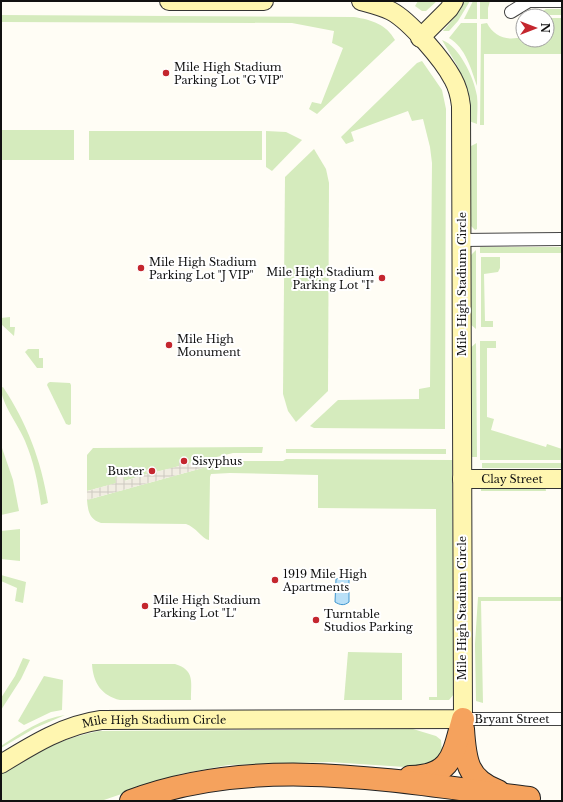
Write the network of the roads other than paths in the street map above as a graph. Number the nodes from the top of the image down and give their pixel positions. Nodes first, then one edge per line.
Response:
1 (169, 1) edge
2 (217, 1) edge
3 (264, 1) edge
4 (361, 1) edge
5 (454, 1) edge
6 (562, 1) edge
7 (511, 12) dead end
8 (420, 38) junction
9 (462, 240) junction
10 (562, 240) edge
11 (462, 479) junction
12 (562, 479) edge
13 (463, 718) junction
14 (562, 719) edge
15 (1, 764) edge
16 (348, 776) junction
17 (535, 800) edge
18 (132, 801) edge

1 - 2 street
2 - 3 street
4 - 8 street, Mile High Stadium Circle
5 - 8 street
6 - 7 street
8 - 9 street, Mile High Stadium Circle
9 - 10 street
9 - 11 street, Mile High Stadium Circle
11 - 12 street, Clay Street
11 - 13 street, Mile High Stadium Circle
13 - 14 street, Bryant Street
13 - 15 street, Mile High Stadium Circle
13 - 16 highway
13 - 17 highway
16 - 17 highway
16 - 18 highway

